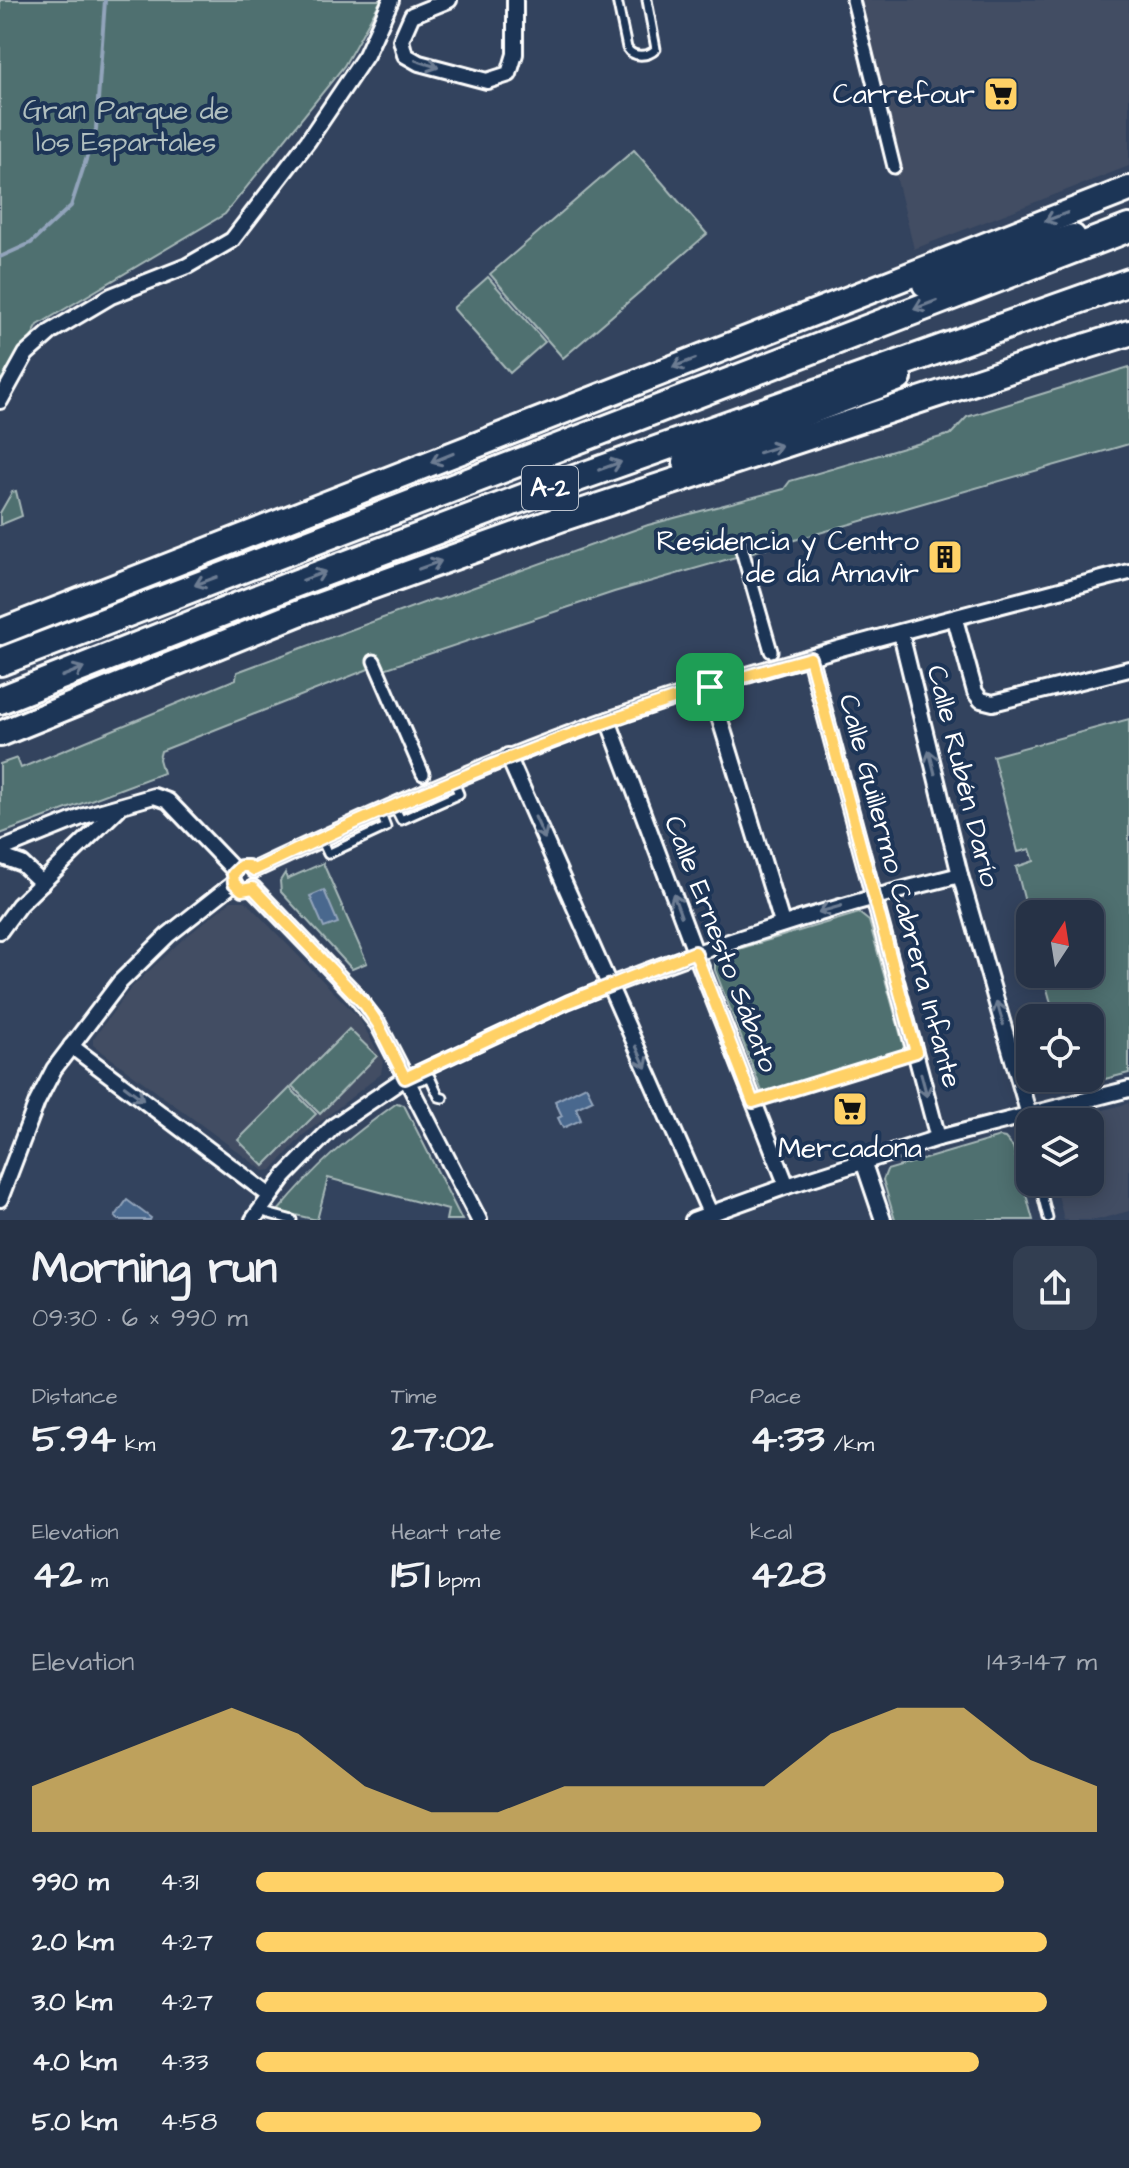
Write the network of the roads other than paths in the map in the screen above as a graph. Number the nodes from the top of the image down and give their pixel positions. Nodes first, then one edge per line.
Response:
1 (391, 0) edge
2 (449, 0) edge
3 (515, 0) edge
4 (617, 0) edge
5 (647, 0) edge
6 (853, 0) edge
7 (894, 167) dead end
8 (1129, 189) edge
9 (1129, 220) edge
10 (1129, 228) edge
11 (1117, 286) edge
12 (1129, 333) edge
13 (1129, 343) edge
14 (714, 351) junction
15 (1026, 365) junction
16 (899, 378) joint
17 (0, 401) edge
18 (563, 518) junction
19 (270, 526) junction
20 (740, 543) dead end
21 (1129, 572) edge
22 (0, 615) edge
23 (955, 619) junction
24 (0, 632) edge
25 (901, 634) junction
26 (771, 651) dead end
27 (810, 658) junction
28 (374, 661) dead end
29 (0, 662) edge
30 (1129, 669) edge
31 (710, 687) junction
32 (0, 700) edge
33 (608, 720) junction
34 (0, 734) edge
35 (508, 756) junction
36 (423, 774) dead end
37 (121, 807) junction
38 (0, 853) edge
39 (254, 870) junction
40 (960, 875) junction
41 (234, 877) junction
42 (42, 883) junction
43 (253, 888) junction
44 (874, 897) junction
45 (782, 923) junction
46 (0, 931) edge
47 (695, 952) junction
48 (608, 986) junction
49 (71, 1046) junction
50 (916, 1052) junction
51 (407, 1081) junction
52 (1129, 1089) edge
53 (443, 1098) dead end
54 (753, 1102) junction
55 (1023, 1108) edge
56 (1056, 1108) edge
57 (1016, 1118) edge
58 (938, 1138) junction
59 (863, 1161) junction
60 (787, 1186) junction
61 (269, 1195) junction
62 (1042, 1196) edge
63 (0, 1199) edge
64 (256, 1216) edge
65 (699, 1218) edge
66 (1048, 1218) edge
67 (292, 1220) edge
68 (479, 1220) edge
69 (883, 1220) edge

1 - 17 street
2 -> 3 street
4 - 5 lane
6 - 7 street
8 -> 14 highway
9 - 14 highway
10 -> 29 highway, A-2
11 - 16 highway
32 -> 11 highway, A-2
12 - 15 highway
13 - 15 highway
14 -> 19 highway
18 -> 15 highway
16 - 18 highway
34 -> 18 highway
19 - 22 highway
19 - 24 highway
20 - 26 street
21 - 23 street
23 - 25 street
23 - 30 street
25 - 27 street
40 -> 25 street, Calle Rubén Darío
27 - 31 street
27 - 44 street, Calle Guillermo Cabrera Infante
28 - 36 street
31 - 33 street
31 - 45 street
33 - 35 street
47 -> 33 street, Calle Ernesto Sábato
35 - 39 street
35 -> 48 street
37 - 38 street
37 - 41 street
37 - 42 street
38 - 42 street
39 - 41 street
39 - 43 street
40 - 44 street
55 -> 40 street, Calle Rubén Darío
41 - 43 street
41 - 49 street
42 - 46 street
43 - 51 street
44 -> 45 street
44 - 50 street, Calle Guillermo Cabrera Infante
45 - 47 street
47 - 48 street
47 - 54 street, Calle Ernesto Sábato
48 - 51 street
48 -> 65 street
49 -> 61 street
49 - 63 street
50 - 54 lane
50 -> 58 street, Calle Guillermo Cabrera Infante
51 - 53 lane
51 - 61 street
51 - 68 street
52 - 56 street
54 - 60 street, Calle Ernesto Sábato
57 - 58 street
58 - 59 street
59 - 60 street
59 - 69 street
60 - 65 street
61 - 64 street
62 - 66 lane
64 - 67 lane

